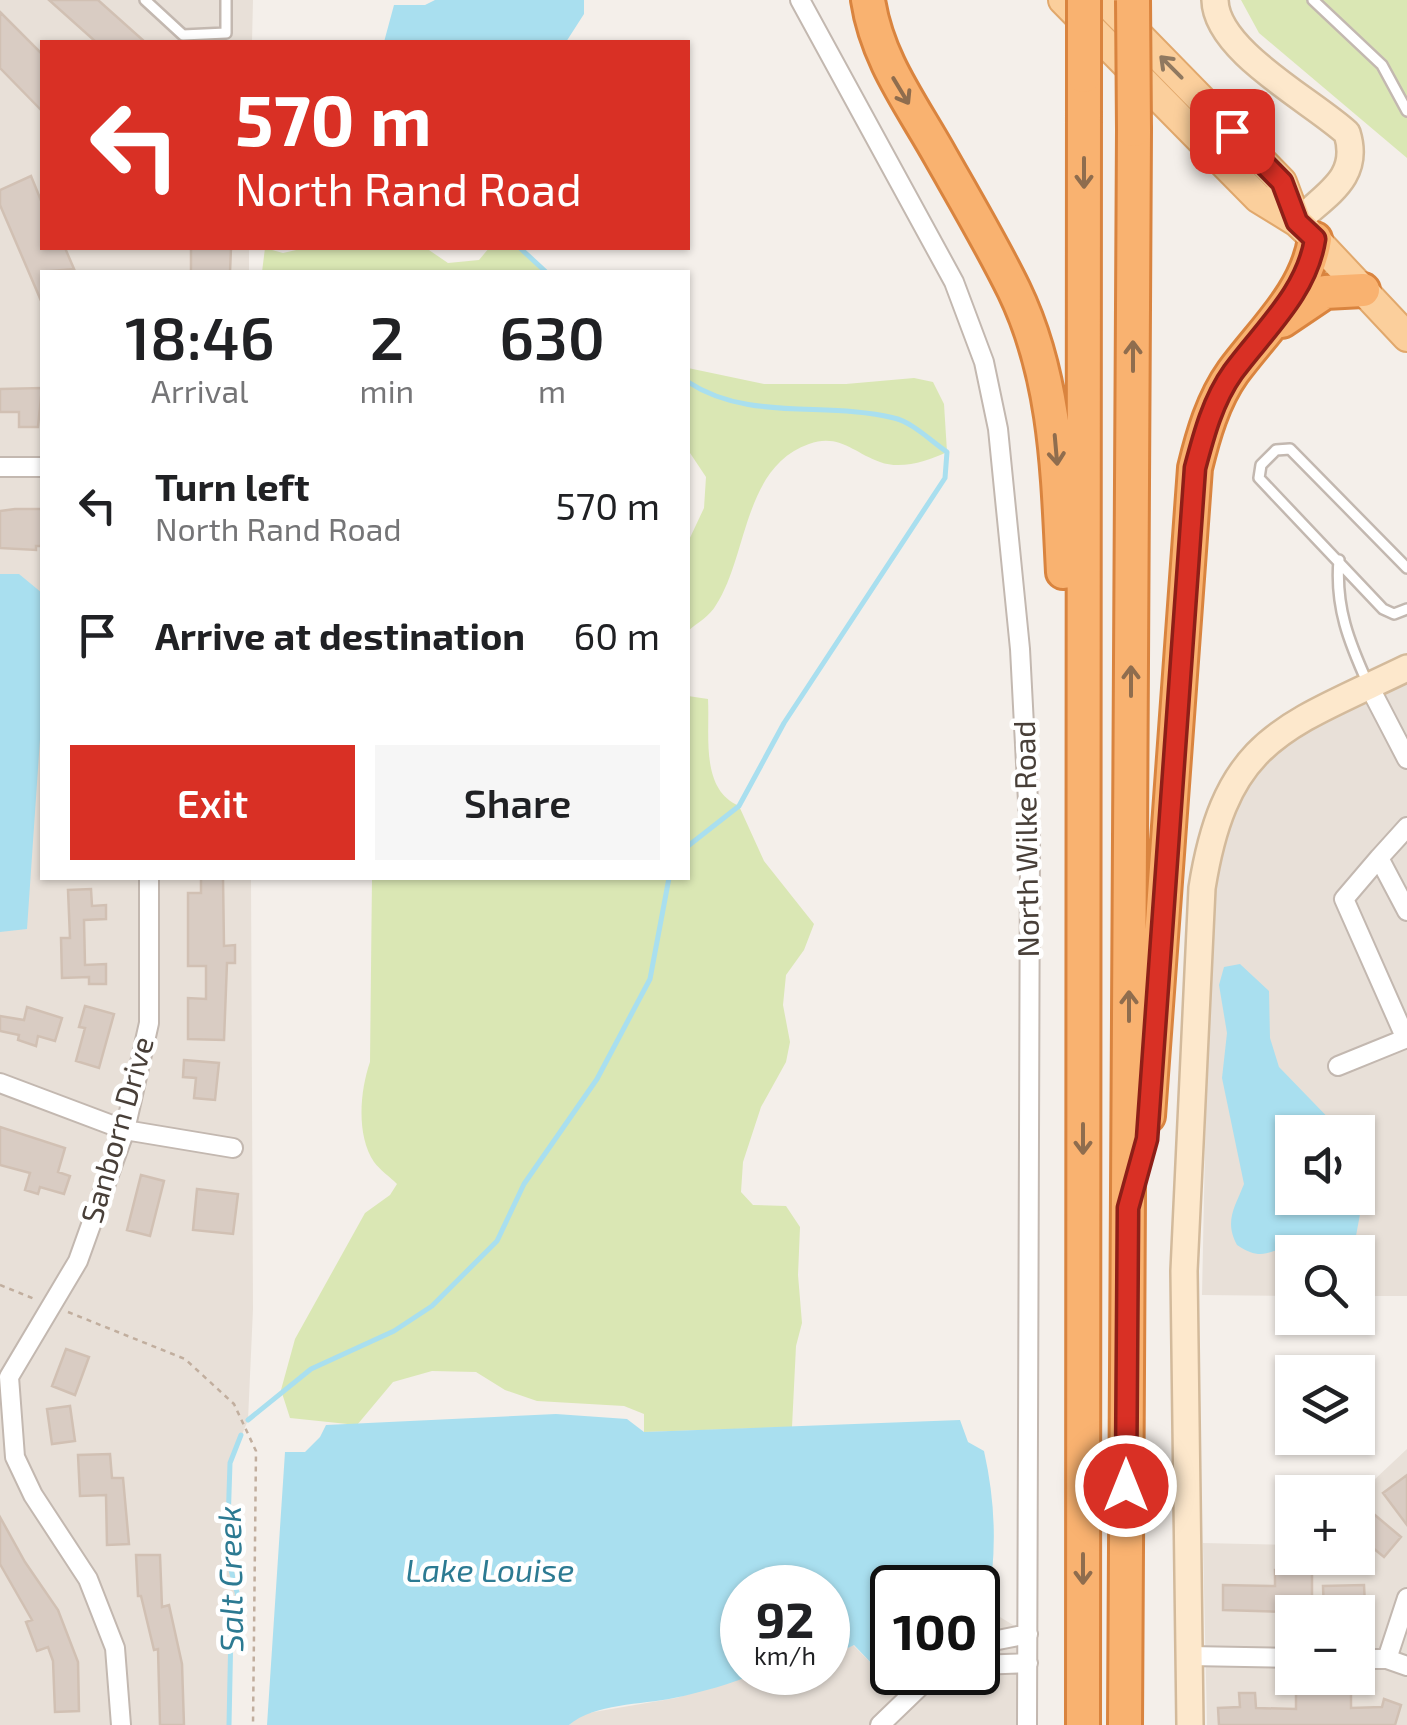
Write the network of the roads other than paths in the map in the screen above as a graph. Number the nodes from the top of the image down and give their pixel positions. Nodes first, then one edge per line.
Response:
1 (145, 0) edge
2 (226, 0) edge
3 (800, 0) edge
4 (868, 0) edge
5 (1063, 0) edge
6 (1084, 0) edge
7 (1104, 0) edge
8 (1133, 0) edge
9 (1215, 0) edge
10 (1312, 0) edge
11 (1407, 111) edge
12 (1306, 230) junction
13 (1363, 290) junction
14 (1267, 333) junction
15 (1407, 337) edge
16 (0, 468) edge
17 (40, 468) edge
18 (1339, 559) junction
19 (1407, 568) edge
20 (1407, 609) edge
21 (1407, 668) edge
22 (1369, 686) junction
23 (1407, 759) edge
24 (1407, 827) edge
25 (1379, 858) junction
26 (149, 880) edge
27 (1407, 912) edge
28 (1083, 936) junction
29 (1406, 1039) edge
30 (1338, 1066) dead end
31 (0, 1083) edge
32 (125, 1130) junction
33 (232, 1148) dead end
34 (1128, 1208) junction
35 (4, 1377) edge
36 (1407, 1598) edge
37 (1028, 1634) junction
38 (1000, 1640) edge
39 (1190, 1656) junction
40 (1275, 1658) edge
41 (1375, 1660) edge
42 (1387, 1660) junction
43 (1028, 1663) junction
44 (1000, 1664) edge
45 (1407, 1666) edge
46 (911, 1695) edge
47 (121, 1725) edge
48 (880, 1725) edge
49 (1027, 1725) edge
50 (1083, 1725) edge
51 (1125, 1725) edge
52 (1190, 1725) edge

1 - 2 lane
3 - 37 street, North Wilke Road
4 -> 28 highway
5 - 12 main road
6 -> 28 highway, bridge
12 -> 7 main road
34 -> 8 highway, bridge
9 - 12 street
10 - 11 lane
12 - 13 main road
12 - 14 highway
13 - 14 highway
13 - 15 main road
14 - 34 highway
16 - 17 street
18 - 19 lane
18 - 20 lane
18 - 22 lane
21 - 22 street
22 - 23 street
22 - 39 street
24 - 25 street
25 - 27 street
25 - 29 street
26 - 32 street, Sanborn Drive
28 -> 50 highway
29 - 30 street
31 - 32 street
32 - 33 street
32 - 35 street, Sanborn Drive
34 - 51 highway
35 - 47 street
36 - 42 street
37 - 38 street
37 - 43 street, North Wilke Road
39 - 40 street
39 - 52 street
41 - 42 street
42 - 45 street
43 - 44 street
43 - 49 street, North Wilke Road
46 - 48 street

